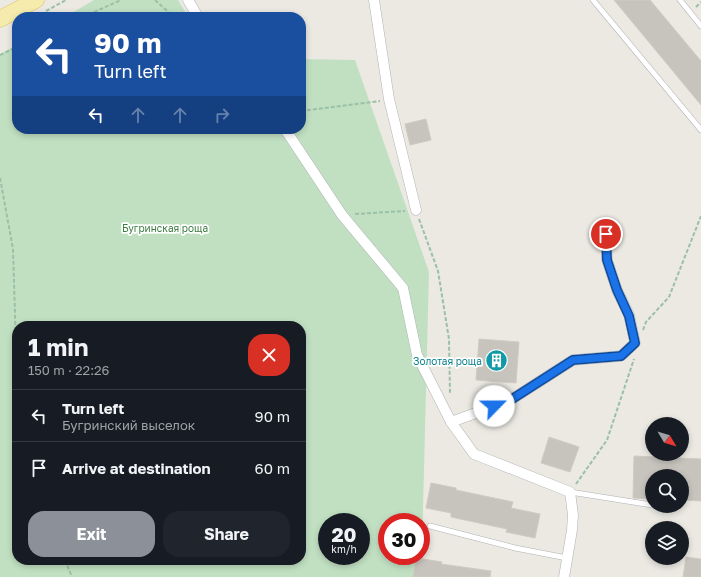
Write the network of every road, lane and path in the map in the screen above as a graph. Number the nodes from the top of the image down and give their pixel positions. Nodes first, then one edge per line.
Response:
1 (66, 0) edge
2 (121, 0) edge
3 (155, 0) edge
4 (374, 0) edge
5 (593, 0) edge
6 (680, 0) edge
7 (190, 1) edge
8 (38, 7) edge
9 (22, 12) edge
10 (95, 12) edge
11 (168, 12) edge
12 (196, 12) edge
13 (12, 15) edge
14 (0, 19) edge
15 (701, 26) edge
16 (12, 49) edge
17 (0, 55) edge
18 (389, 99) junction
19 (306, 110) edge
20 (701, 130) edge
21 (288, 134) edge
22 (0, 178) edge
23 (416, 210) junction
24 (342, 215) junction
25 (606, 234) dead end
26 (15, 321) edge
27 (450, 400) dead end
28 (451, 422) junction
29 (570, 492) junction
30 (645, 504) edge
31 (430, 526) dead end
32 (567, 558) junction
33 (67, 565) edge
34 (72, 577) edge
35 (564, 577) edge

1 - 8 path
2 - 10 path
3 - 11 path
4 - 18 street
5 - 20 lane
6 - 15 lane
7 - 12 street
8 - 9 main road
13 - 14 main road
16 - 17 path
18 - 19 path
18 - 23 street
21 - 24 street
22 - 26 path
23 - 24 path
23 - 27 path
24 - 28 street
25 - 28 street
28 - 29 street
29 - 30 lane
29 - 32 street
31 - 32 lane
32 - 35 street
33 - 34 path

